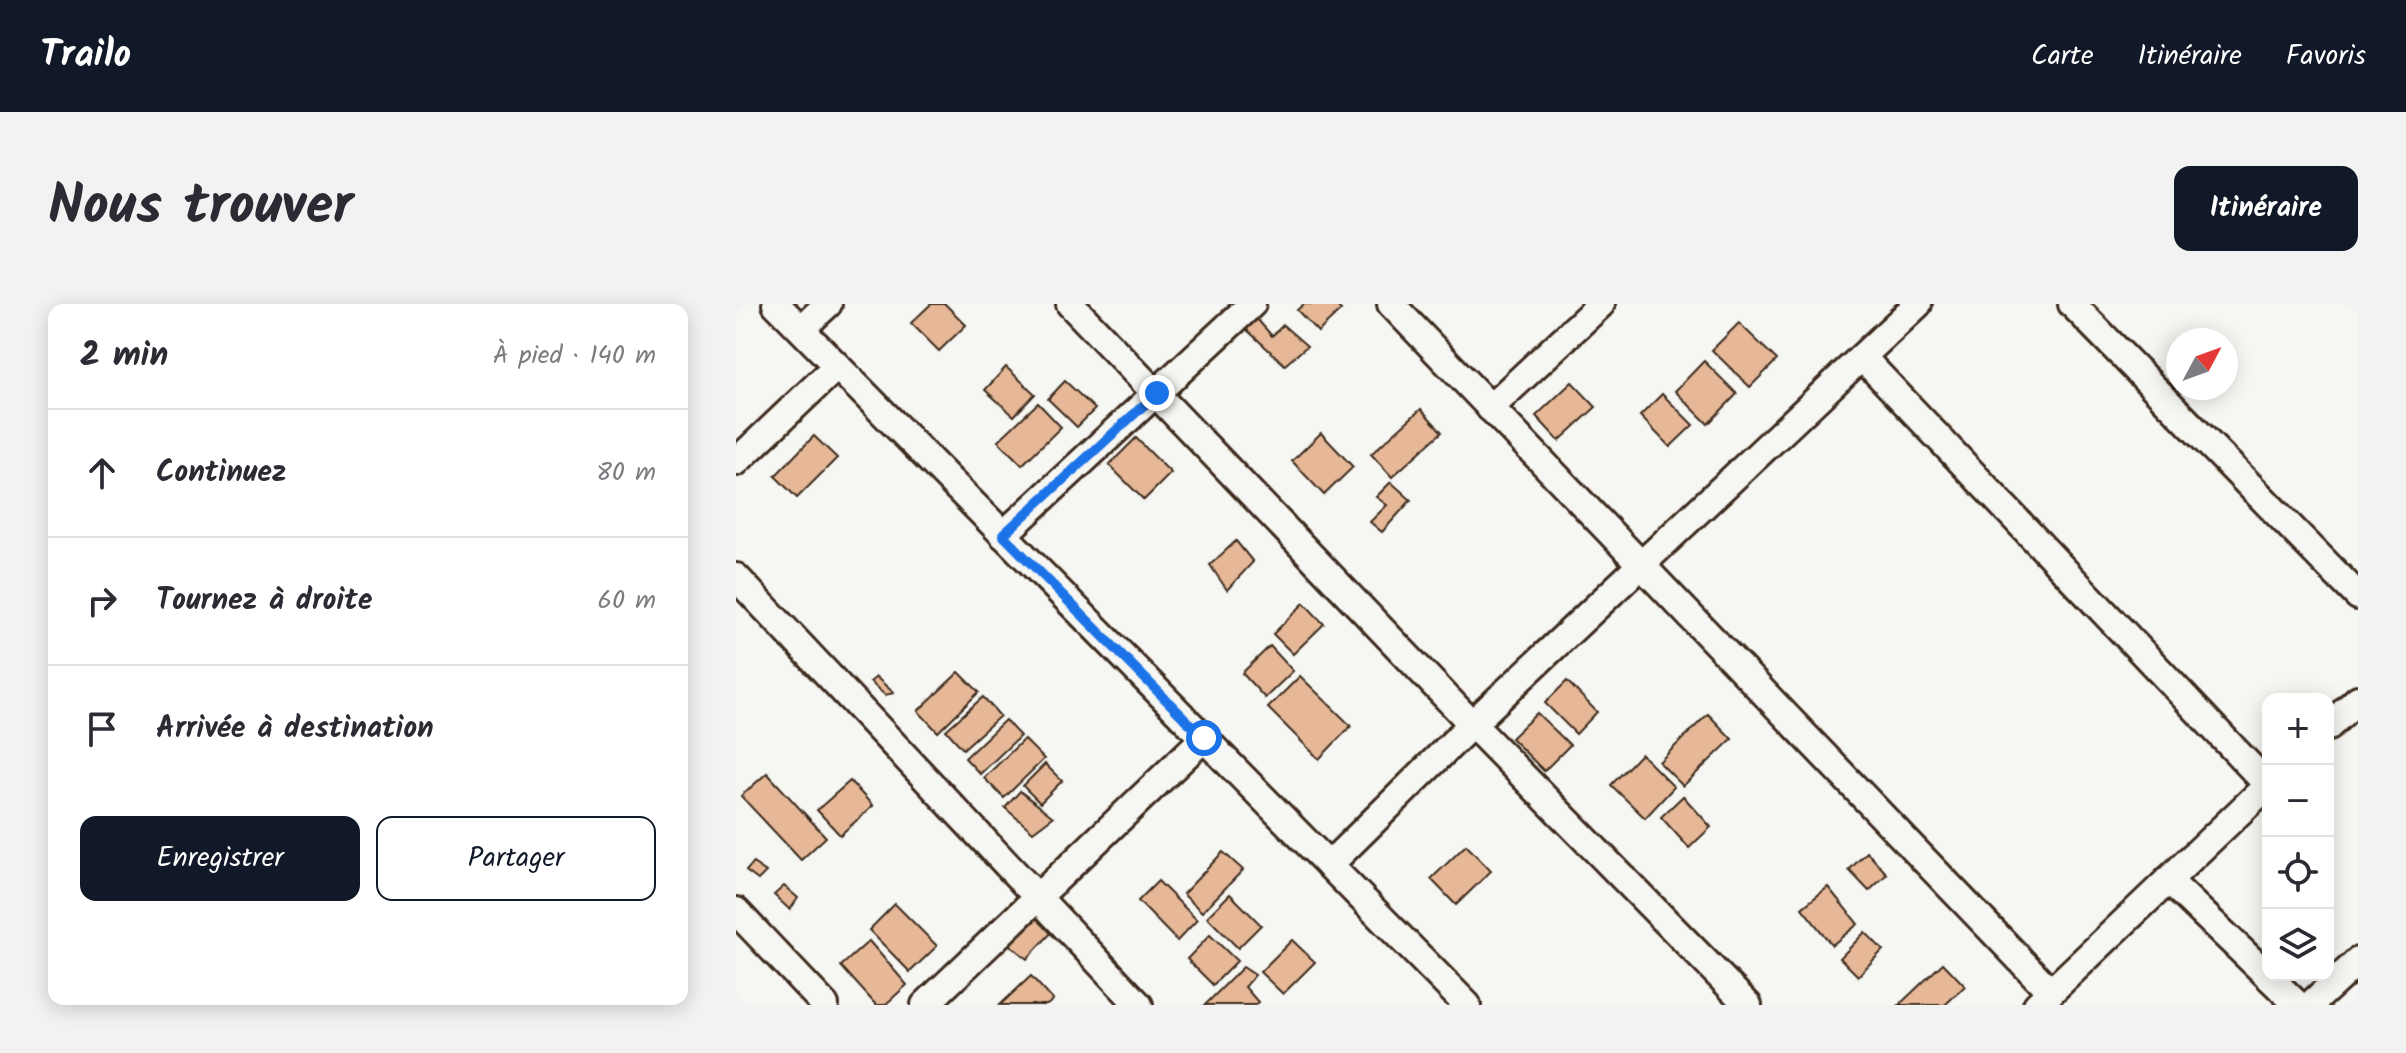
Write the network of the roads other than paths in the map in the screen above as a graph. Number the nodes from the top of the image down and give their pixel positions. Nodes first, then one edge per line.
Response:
1 (776, 304) edge
2 (828, 304) edge
3 (1070, 304) edge
4 (1252, 304) edge
5 (1391, 304) edge
6 (1601, 304) edge
7 (1918, 304) edge
8 (2072, 304) edge
9 (801, 329) junction
10 (1862, 357) junction
11 (837, 366) junction
12 (1157, 393) junction
13 (1490, 408) junction
14 (736, 462) edge
15 (1003, 535) junction
16 (1641, 566) junction
17 (736, 577) edge
18 (2358, 596) edge
19 (2358, 699) edge
20 (2334, 721) edge
21 (1472, 724) junction
22 (1204, 738) junction
23 (2262, 779) edge
24 (2262, 791) edge
25 (1329, 865) junction
26 (2168, 880) junction
27 (1039, 899) junction
28 (736, 911) edge
29 (2358, 961) edge
30 (2044, 999) edge
31 (825, 1005) edge
32 (925, 1005) edge
33 (1139, 1005) edge
34 (1467, 1005) edge
35 (1748, 1005) edge
36 (2298, 1005) edge
37 (2310, 1005) edge

1 - 9 street
2 - 9 street
3 - 12 street
4 - 12 street
5 - 13 street
6 - 13 street
7 - 10 street
8 - 18 street
9 - 11 street
10 - 16 street
10 - 23 street
11 - 14 street
11 - 15 street
12 - 15 street
12 - 21 street
13 - 16 street
15 - 22 street
16 - 21 street
16 - 30 street
17 - 27 street
19 - 20 street
21 - 25 street
21 - 35 street
22 - 25 street
22 - 27 street
24 - 26 street
25 - 34 street
26 - 30 street
26 - 36 street
27 - 32 street
27 - 33 street
28 - 31 street
29 - 37 street

